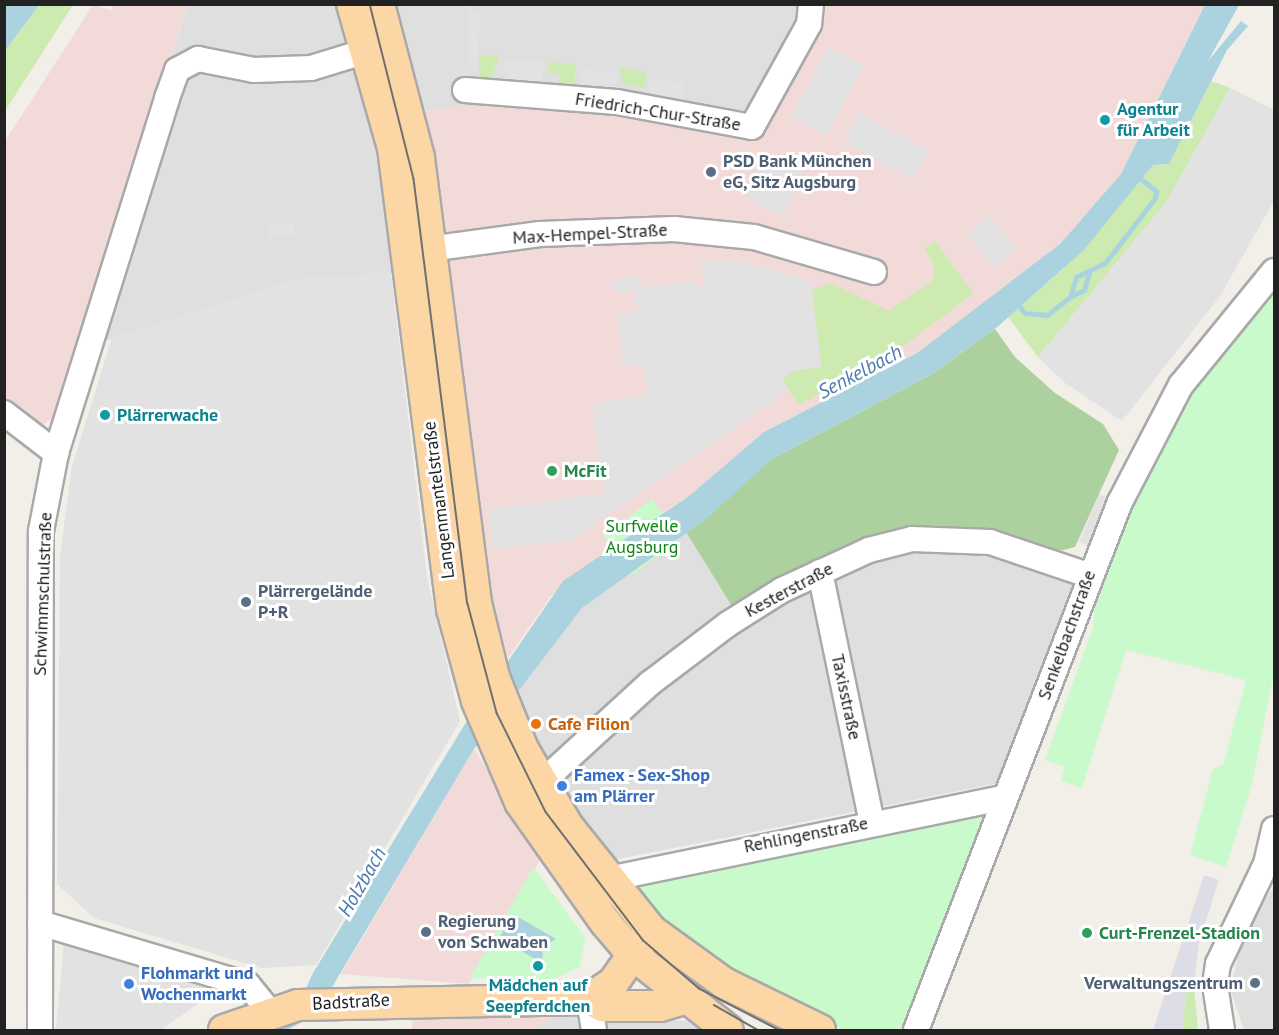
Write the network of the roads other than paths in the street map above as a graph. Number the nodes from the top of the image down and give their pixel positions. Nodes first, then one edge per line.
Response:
1 (352, 4) edge
2 (379, 4) edge
3 (811, 4) edge
4 (366, 51) junction
5 (465, 90) dead end
6 (421, 250) junction
7 (1275, 271) edge
8 (874, 272) dead end
9 (4, 413) edge
10 (56, 453) junction
11 (820, 572) junction
12 (1088, 575) junction
13 (489, 711) junction
14 (541, 783) junction
15 (1004, 798) junction
16 (872, 822) junction
17 (1275, 829) edge
18 (1270, 868) edge
19 (608, 879) junction
20 (40, 923) junction
21 (652, 931) junction
22 (632, 954) junction
23 (589, 999) junction
24 (684, 999) junction
25 (269, 1011) junction
26 (40, 1030) edge
27 (224, 1030) edge
28 (594, 1030) edge
29 (728, 1030) edge
30 (820, 1030) edge
31 (916, 1030) edge
32 (1222, 1030) edge

1 - 4 main road, Langenmantelstraße
2 - 6 main road, Langenmantelstraße
3 - 5 street, Friedrich-Chur-Straße
4 - 6 main road, Langenmantelstraße
4 - 10 street, Schwimmschulstraße
6 - 8 street, Max-Hempel-Straße
6 - 13 main road, Langenmantelstraße
6 - 13 main road, Langenmantelstraße
7 - 12 street, Senkelbachstraße
9 - 10 street
10 - 20 street, Schwimmschulstraße
11 - 12 street, Kesterstraße
11 - 14 street, Kesterstraße
11 - 16 street, Taxisstraße
12 - 15 street, Senkelbachstraße
13 - 14 main road, Langenmantelstraße
13 - 22 main road, Langenmantelstraße
14 - 19 main road, Langenmantelstraße
15 - 16 street, Rehlingenstraße
15 - 31 street, Senkelbachstraße
16 - 19 street, Rehlingenstraße
17 - 18 street
18 - 32 street
19 - 21 main road, Langenmantelstraße
20 - 25 street
20 - 26 street, Schwimmschulstraße
21 - 22 main road
21 - 30 main road, Langenmantelstraße
22 - 23 main road
22 - 24 main road, Langenmantelstraße
23 - 24 main road, Badstraße
23 - 25 main road, Badstraße
23 - 28 street
24 - 29 main road, Langenmantelstraße
25 - 27 main road, Badstraße

